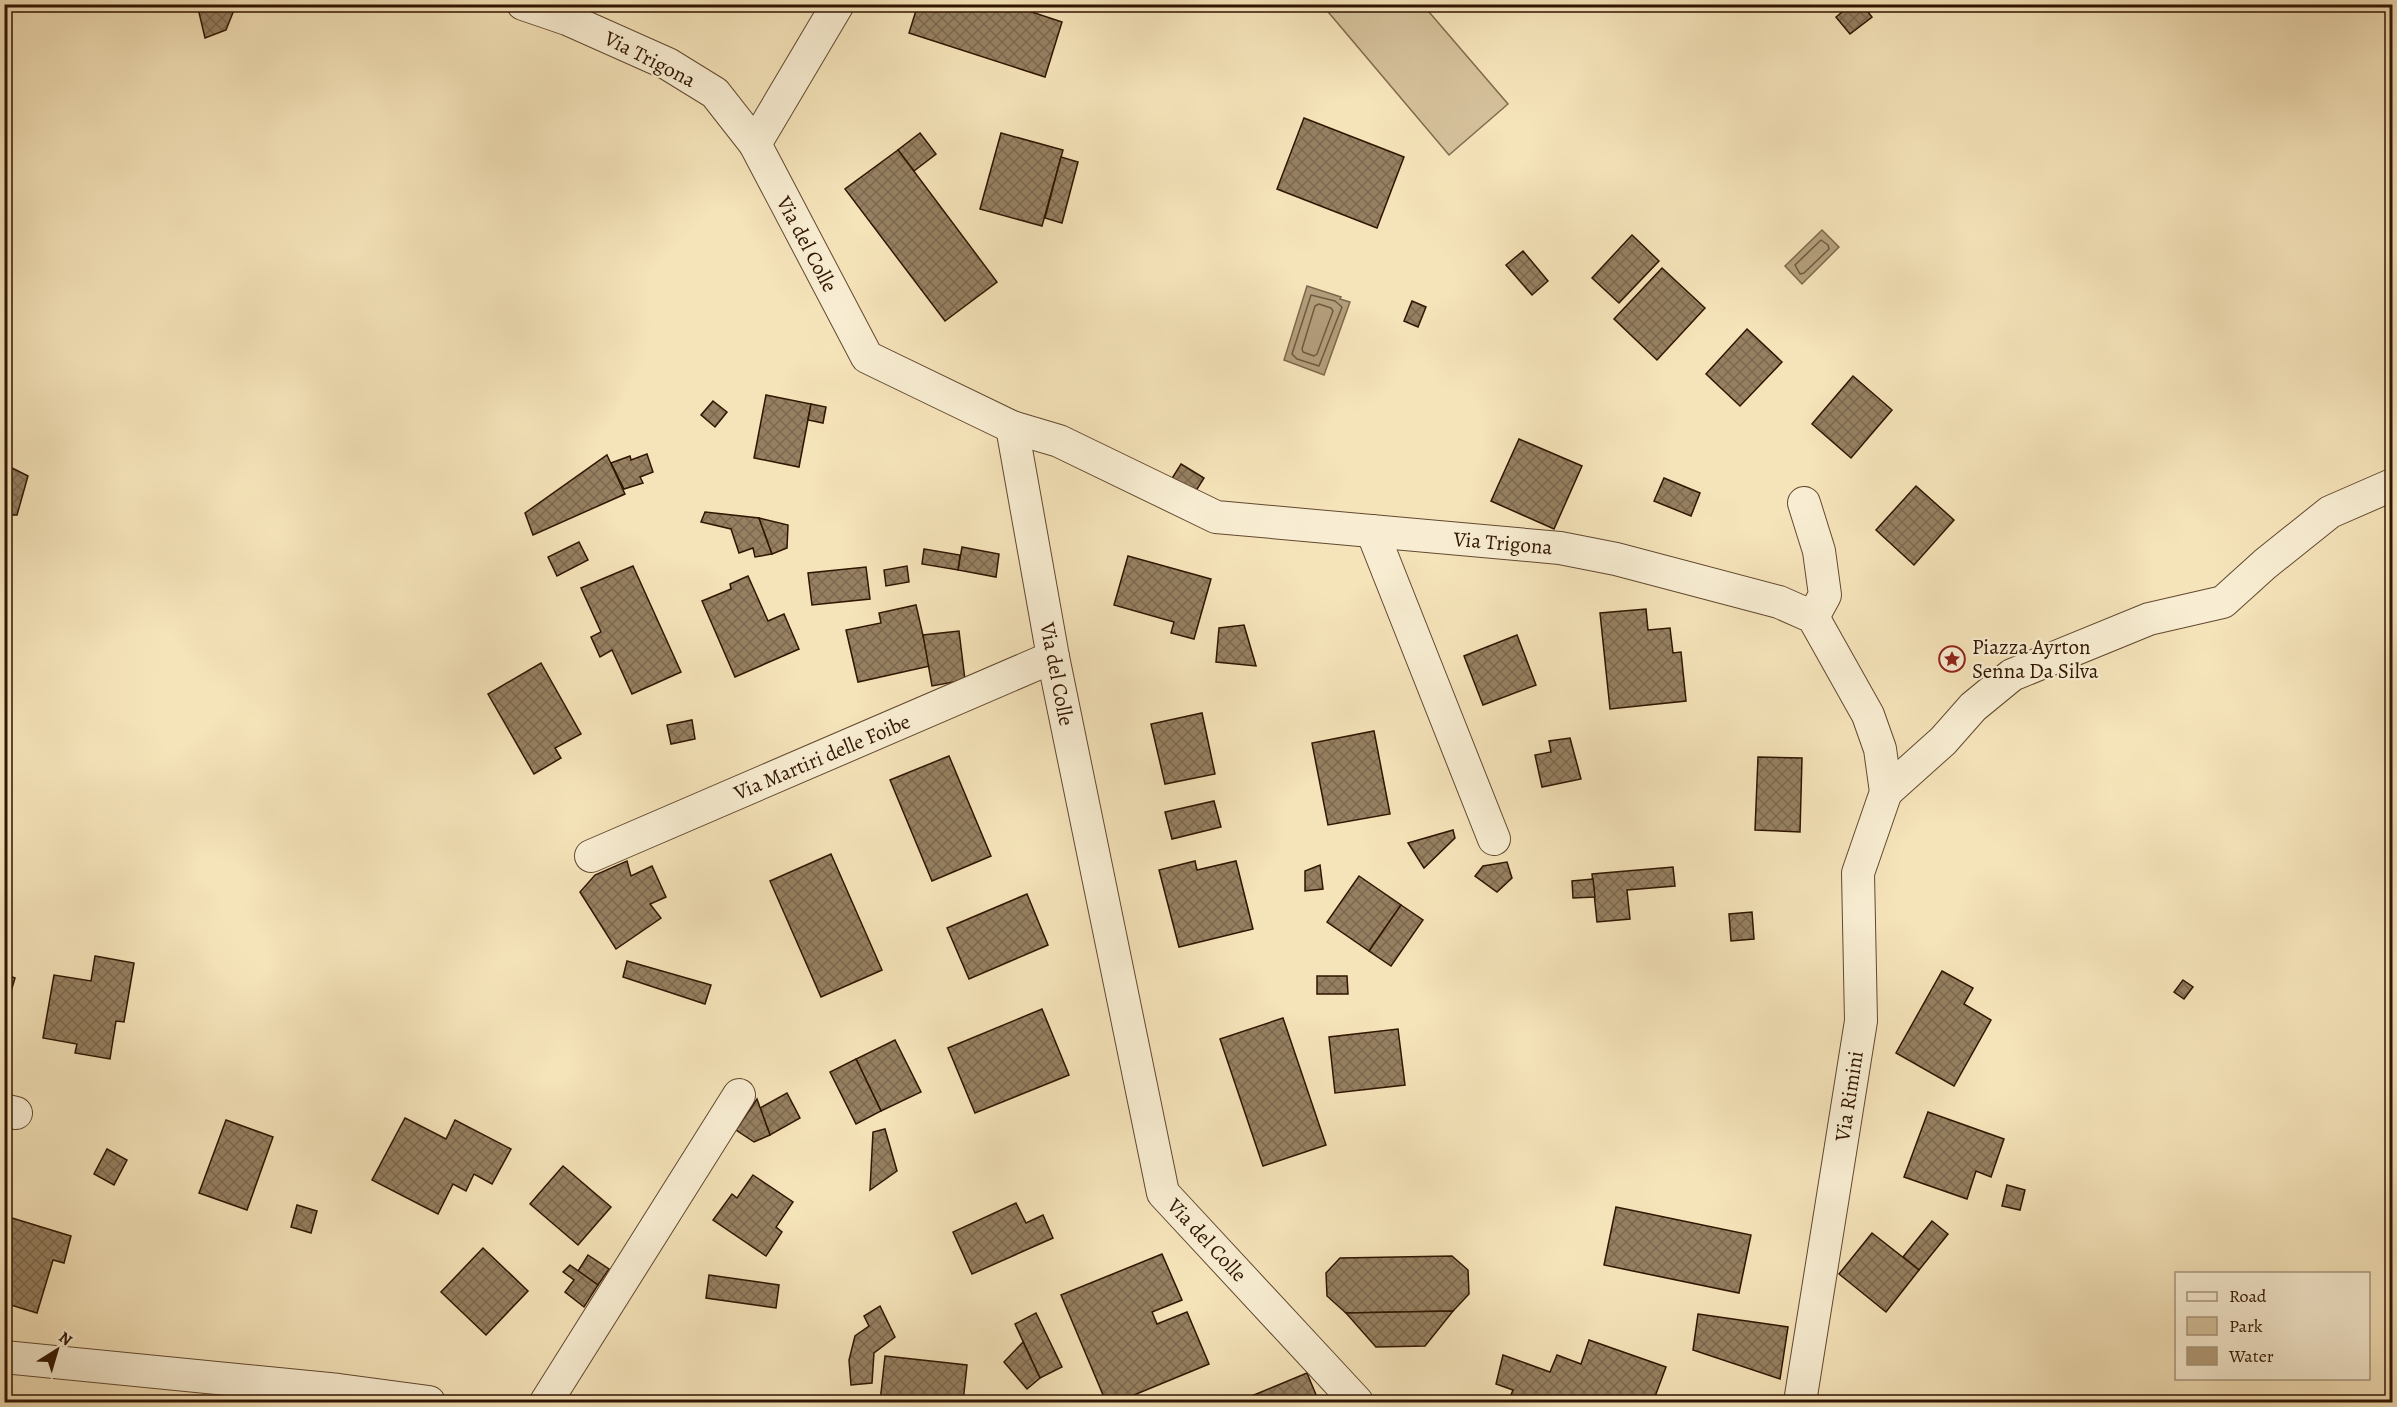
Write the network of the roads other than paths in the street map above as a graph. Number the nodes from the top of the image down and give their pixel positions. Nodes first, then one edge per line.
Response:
1 (524, 4) edge
2 (838, 4) edge
3 (755, 144) junction
4 (1012, 427) junction
5 (2392, 485) edge
6 (1804, 503) dead end
7 (1372, 531) junction
8 (1813, 617) junction
9 (1053, 657) junction
10 (1886, 792) junction
11 (1494, 839) dead end
12 (591, 856) dead end
13 (739, 1095) dead end
14 (4, 1357) edge
15 (429, 1402) edge
16 (546, 1402) edge
17 (1357, 1402) edge
18 (1800, 1402) edge

1 - 3 street, Via Trigona
2 - 3 street
3 - 4 street, Via del Colle
4 - 7 street, Via Trigona
4 - 9 street, Via del Colle
5 - 10 street
6 - 8 street
7 - 8 street, Via Trigona
7 - 11 street
8 - 10 street
9 - 12 street, Via Martiri delle Foibe
9 - 17 street, Via del Colle
10 - 18 street, Via Rimini
13 - 16 street
14 - 15 street

